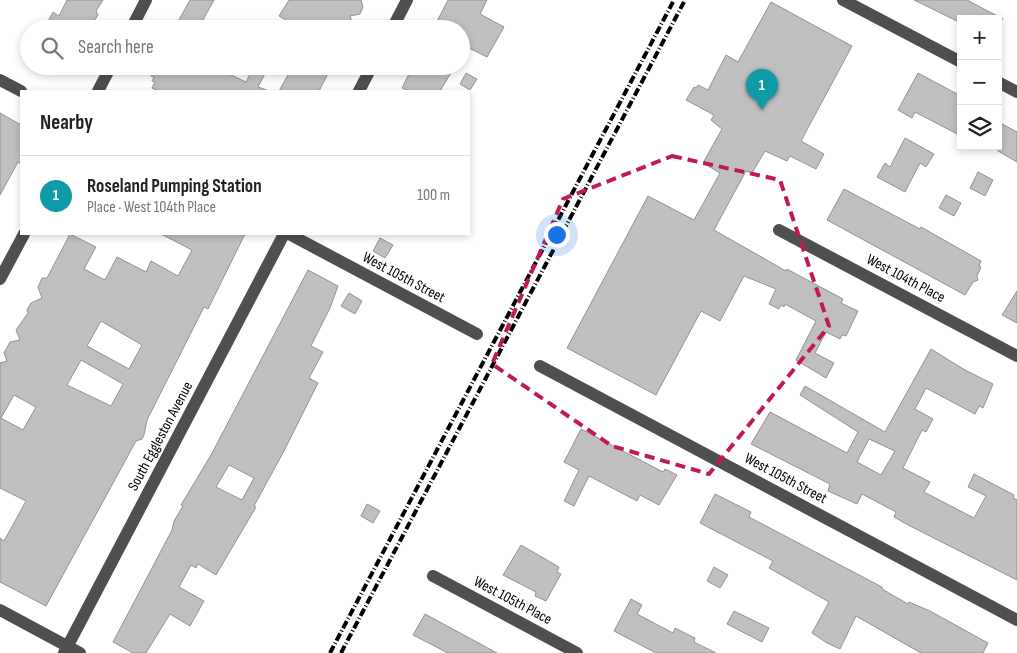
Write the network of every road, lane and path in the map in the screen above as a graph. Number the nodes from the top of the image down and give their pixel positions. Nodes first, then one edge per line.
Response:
1 (146, 0) edge
2 (407, 0) edge
3 (843, 0) edge
4 (136, 20) edge
5 (397, 20) edge
6 (957, 60) edge
7 (106, 75) edge
8 (367, 75) edge
9 (0, 80) edge
10 (1002, 84) edge
11 (20, 90) edge
12 (99, 90) edge
13 (360, 90) edge
14 (1017, 92) edge
15 (779, 230) dead end
16 (23, 235) edge
17 (283, 235) edge
18 (291, 235) edge
19 (0, 279) edge
20 (477, 334) dead end
21 (1017, 356) edge
22 (540, 366) dead end
23 (434, 576) dead end
24 (0, 610) edge
25 (1017, 620) edge
26 (66, 650) edge
27 (80, 653) edge
28 (577, 653) edge

1 - 4 street
2 - 5 street
3 - 6 street
7 - 12 street
8 - 13 street
9 - 11 street
10 - 14 street
15 - 21 street, West 104th Place
16 - 19 street
17 - 26 street, South Eggleston Avenue
18 - 20 street, West 105th Street
22 - 25 street, West 105th Street
23 - 28 street, West 105th Place
24 - 26 street
26 - 27 street

